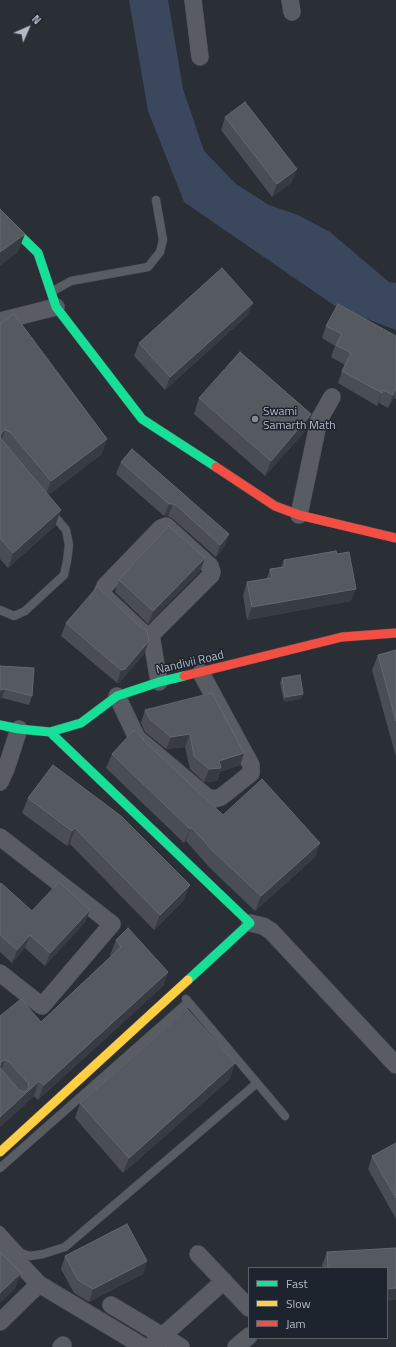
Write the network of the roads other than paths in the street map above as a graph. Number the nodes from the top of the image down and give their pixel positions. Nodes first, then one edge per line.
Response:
1 (193, 0) edge
2 (200, 57) dead end
3 (156, 200) dead end
4 (0, 216) edge
5 (53, 300) junction
6 (0, 321) edge
7 (332, 397) dead end
8 (46, 506) edge
9 (299, 516) junction
10 (396, 538) edge
11 (0, 610) edge
12 (396, 633) edge
13 (151, 634) junction
14 (201, 673) junction
15 (159, 682) junction
16 (117, 696) junction
17 (0, 725) edge
18 (19, 729) junction
19 (50, 732) junction
20 (0, 782) edge
21 (0, 837) edge
22 (250, 924) junction
23 (0, 973) edge
24 (178, 990) junction
25 (188, 1002) junction
26 (396, 1065) edge
27 (257, 1083) junction
28 (285, 1116) dead end
29 (0, 1152) edge
30 (0, 1168) edge
31 (0, 1230) edge
32 (0, 1243) edge
33 (198, 1254) dead end
34 (35, 1281) junction
35 (224, 1281) junction
36 (111, 1305) dead end
37 (248, 1307) edge
38 (0, 1308) edge
39 (0, 1322) edge
40 (248, 1337) edge
41 (156, 1341) edge
42 (144, 1347) edge
43 (181, 1347) edge
44 (236, 1347) edge

1 - 2 street
3 - 5 lane
4 - 5 street
5 - 6 street
5 - 9 street
7 - 9 street
8 - 11 lane
9 - 10 street
12 - 14 street, Nandivii Road
13 - 13 street
13 - 15 street
14 - 15 street, Nandivii Road
14 - 16 street
15 - 16 street, Nandivii Road
16 - 19 street, Nandivii Road
17 - 18 street, Nandivii Road
18 - 19 street, Nandivii Road
18 - 20 street
19 - 22 street
21 - 23 street
22 - 24 street
22 - 26 street
24 - 25 lane
24 - 29 street
25 - 27 lane
25 - 30 lane
27 - 28 lane
27 - 31 lane
32 - 34 street
33 - 35 street
34 - 38 street
34 - 39 street
34 - 42 street
35 - 37 street
35 - 41 street
36 - 41 street
40 - 44 street
41 - 43 street

